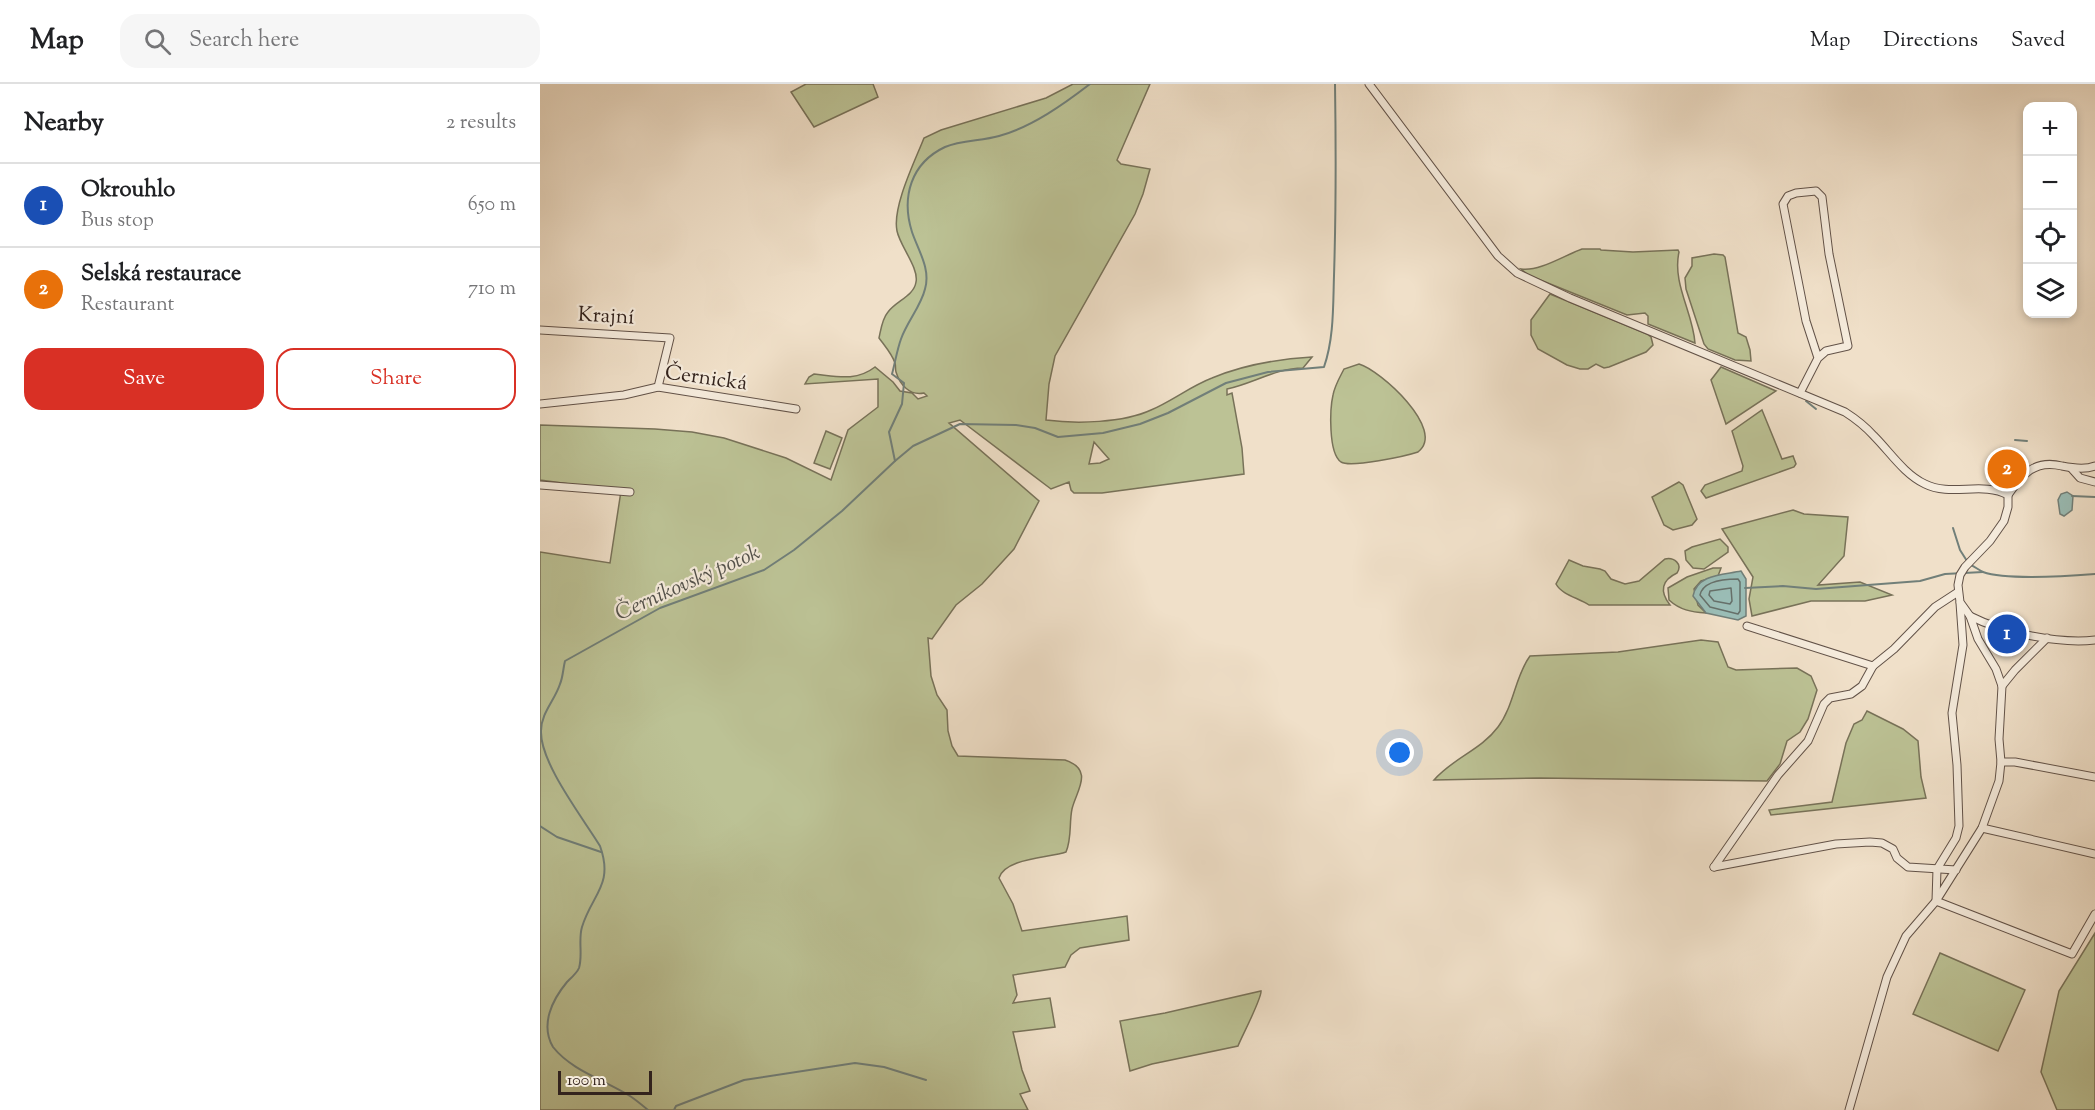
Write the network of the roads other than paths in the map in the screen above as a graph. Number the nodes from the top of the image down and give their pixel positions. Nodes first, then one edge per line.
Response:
1 (1369, 84) edge
2 (540, 330) edge
3 (1818, 358) junction
4 (658, 387) junction
5 (1800, 393) junction
6 (540, 404) edge
7 (796, 409) dead end
8 (2095, 466) edge
9 (2071, 468) junction
10 (2095, 482) edge
11 (540, 485) edge
12 (630, 492) dead end
13 (2008, 495) junction
14 (1958, 592) junction
15 (1960, 603) junction
16 (1970, 616) junction
17 (1747, 626) dead end
18 (2047, 638) junction
19 (2095, 640) edge
20 (1873, 666) junction
21 (2002, 686) junction
22 (2001, 762) junction
23 (2095, 777) edge
24 (1982, 828) junction
25 (2095, 854) edge
26 (1937, 869) junction
27 (1956, 870) junction
28 (1936, 901) junction
29 (2095, 914) edge
30 (1850, 1110) edge

1 - 5 street
2 - 4 street, Krajní
3 - 3 street
3 - 5 street
4 - 6 street, Černická
4 - 7 street, Černická
5 - 13 street
8 - 9 street
9 - 10 street
9 - 13 street
11 - 12 street
13 - 14 street
14 - 15 street
14 - 20 street
15 - 16 street
15 - 26 street
16 - 18 street
16 - 21 street
17 - 20 street
18 - 19 street
18 - 21 street
20 - 26 street
21 - 22 street
22 - 23 street
22 - 24 street
24 - 25 street
24 - 27 street
26 - 27 street
26 - 28 street
27 - 28 street
28 - 29 street
28 - 30 street

